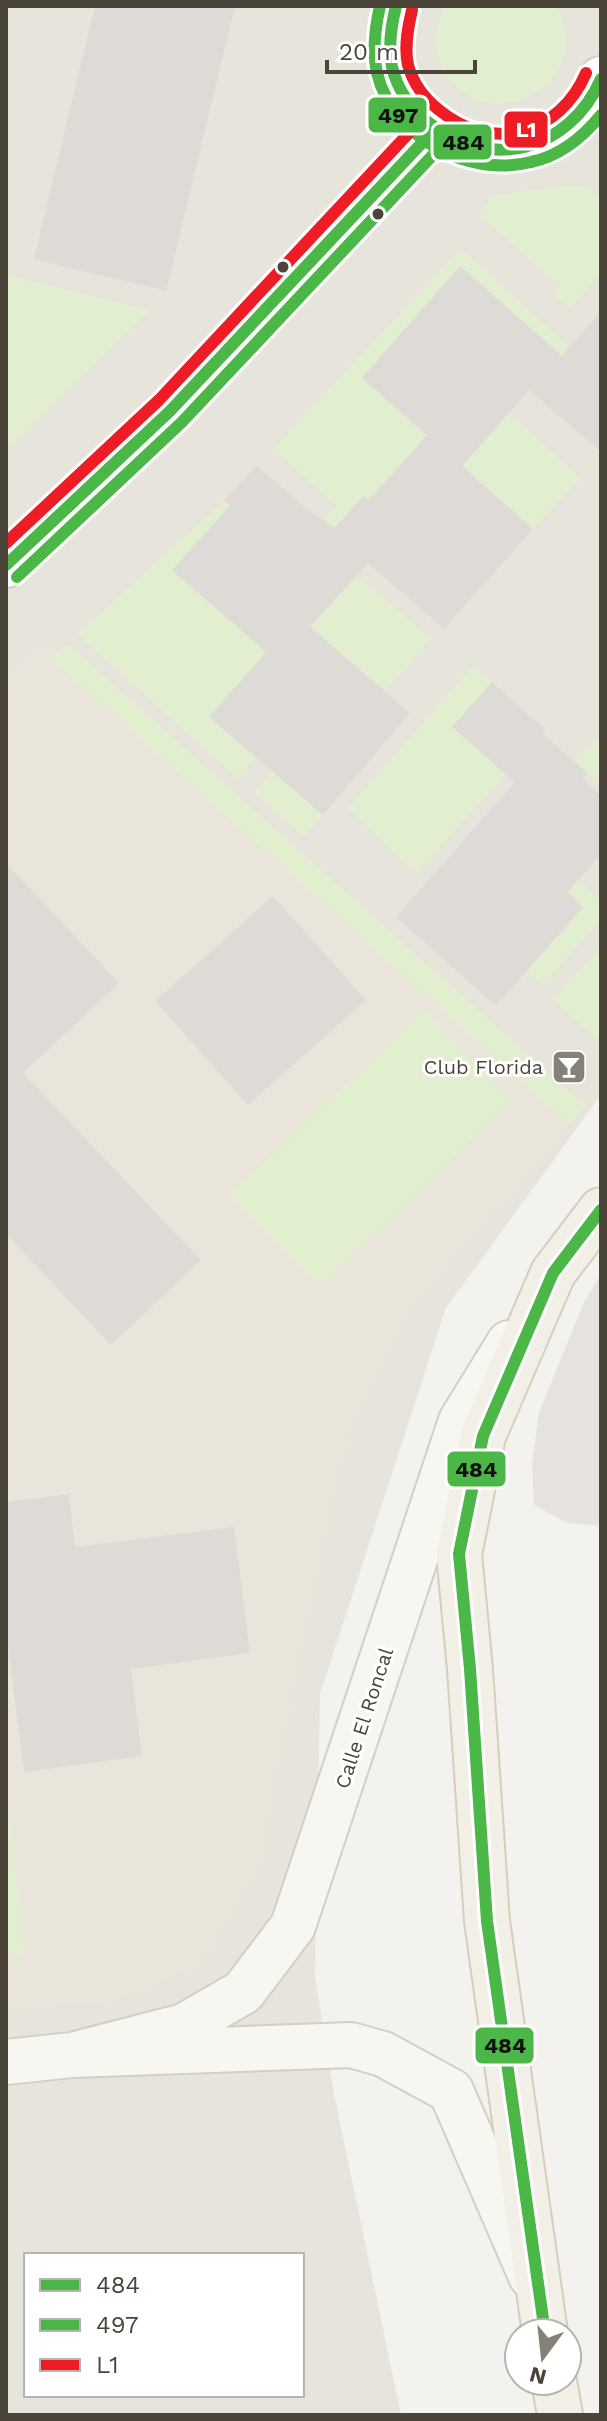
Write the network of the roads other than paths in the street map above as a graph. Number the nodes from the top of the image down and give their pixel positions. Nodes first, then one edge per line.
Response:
1 (396, 6) edge
2 (597, 101) edge
3 (434, 130) junction
4 (6, 565) edge
5 (601, 1210) edge
6 (553, 1273) junction
7 (72, 2055) junction
8 (6, 2062) edge
9 (537, 2289) junction
10 (542, 2317) edge

1 - 3 street
2 - 3 street
3 - 4 street
5 - 6 main road
6 - 7 street, Calle El Roncal
6 - 9 main road
7 - 8 street, Calle El Roncal
7 - 9 street, Calle El Roncal
9 - 10 main road

